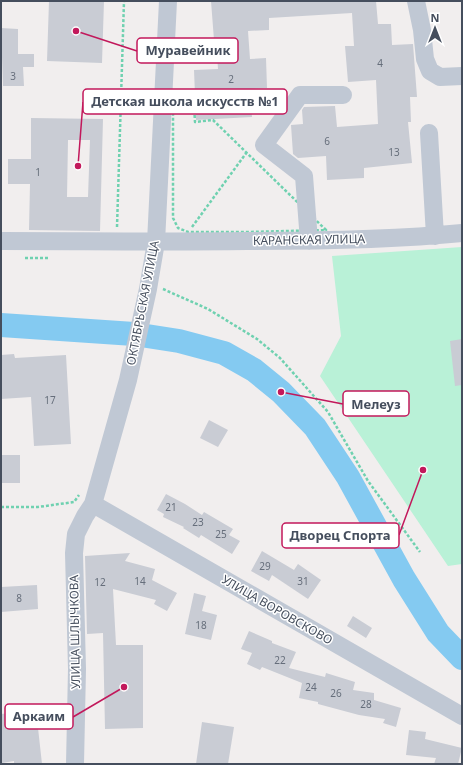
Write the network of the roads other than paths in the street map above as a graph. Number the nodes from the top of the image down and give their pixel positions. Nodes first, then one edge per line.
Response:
1 (168, 1) edge
2 (416, 1) edge
3 (457, 76) edge
4 (343, 95) dead end
5 (429, 133) dead end
6 (462, 233) edge
7 (435, 236) junction
8 (1, 241) edge
9 (309, 241) junction
10 (156, 242) junction
11 (93, 504) junction
12 (462, 716) edge
13 (75, 764) edge

1 - 10 street, ОКТЯБРЬСКАЯ УЛИЦА
2 - 3 street
4 - 9 street
5 - 7 street
6 - 7 street, КАРАНСКАЯ УЛИЦА
7 - 9 street, КАРАНСКАЯ УЛИЦА
8 - 10 street, КАРАНСКАЯ УЛИЦА
9 - 10 street, КАРАНСКАЯ УЛИЦА
10 - 11 street, ОКТЯБРЬСКАЯ УЛИЦА
11 - 12 street, УЛИЦА ВОРОВСКОВО
11 - 13 street, УЛИЦА ШЛЫЧКОВА

